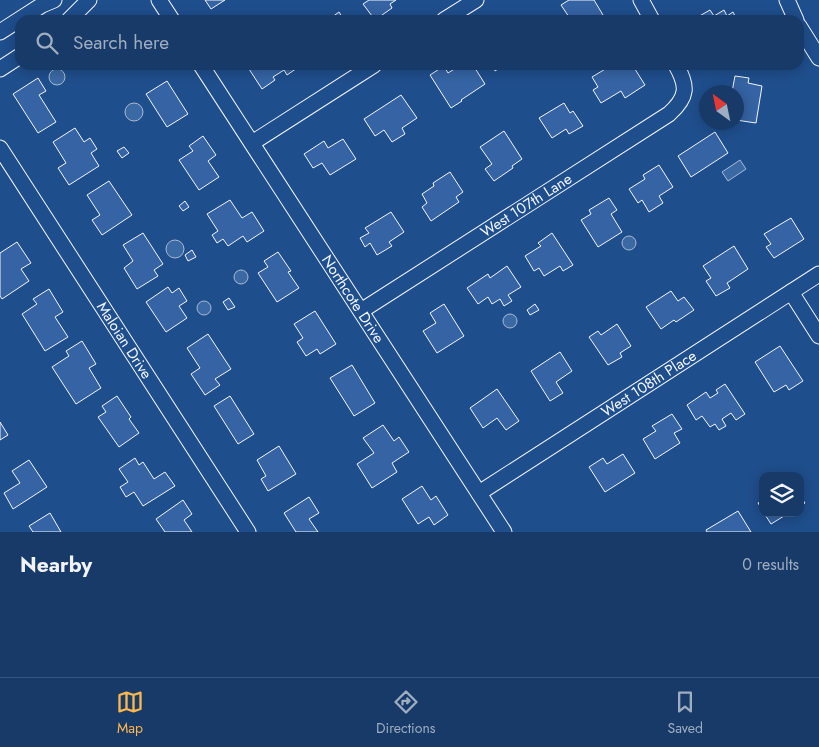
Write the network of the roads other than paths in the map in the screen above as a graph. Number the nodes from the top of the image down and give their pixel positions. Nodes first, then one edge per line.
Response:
1 (54, 0) edge
2 (89, 0) edge
3 (159, 0) edge
4 (476, 0) edge
5 (641, 0) edge
6 (786, 0) edge
7 (26, 15) edge
8 (74, 15) edge
9 (169, 15) edge
10 (452, 15) edge
11 (649, 15) edge
12 (794, 15) edge
13 (15, 22) edge
14 (0, 32) edge
15 (804, 34) edge
16 (819, 58) edge
17 (15, 59) edge
18 (0, 69) edge
19 (204, 70) edge
20 (366, 70) edge
21 (678, 70) edge
22 (252, 143) junction
23 (0, 148) edge
24 (819, 274) edge
25 (791, 292) junction
26 (361, 311) junction
27 (819, 336) edge
28 (478, 493) junction
29 (248, 532) edge
30 (504, 532) edge

1 - 7 street
2 - 8 street
3 - 9 street
4 - 10 street
5 - 11 street
6 - 12 street
13 - 14 street
15 - 16 street
17 - 18 street
19 - 22 street, Northcote Drive
20 - 22 street
21 - 26 street, West 107th Lane
22 - 26 street, Northcote Drive
23 - 29 street, Maloian Drive
24 - 25 street, West 108th Place
25 - 27 street
25 - 28 street, West 108th Place
26 - 28 street, Northcote Drive
28 - 30 street, Northcote Drive

